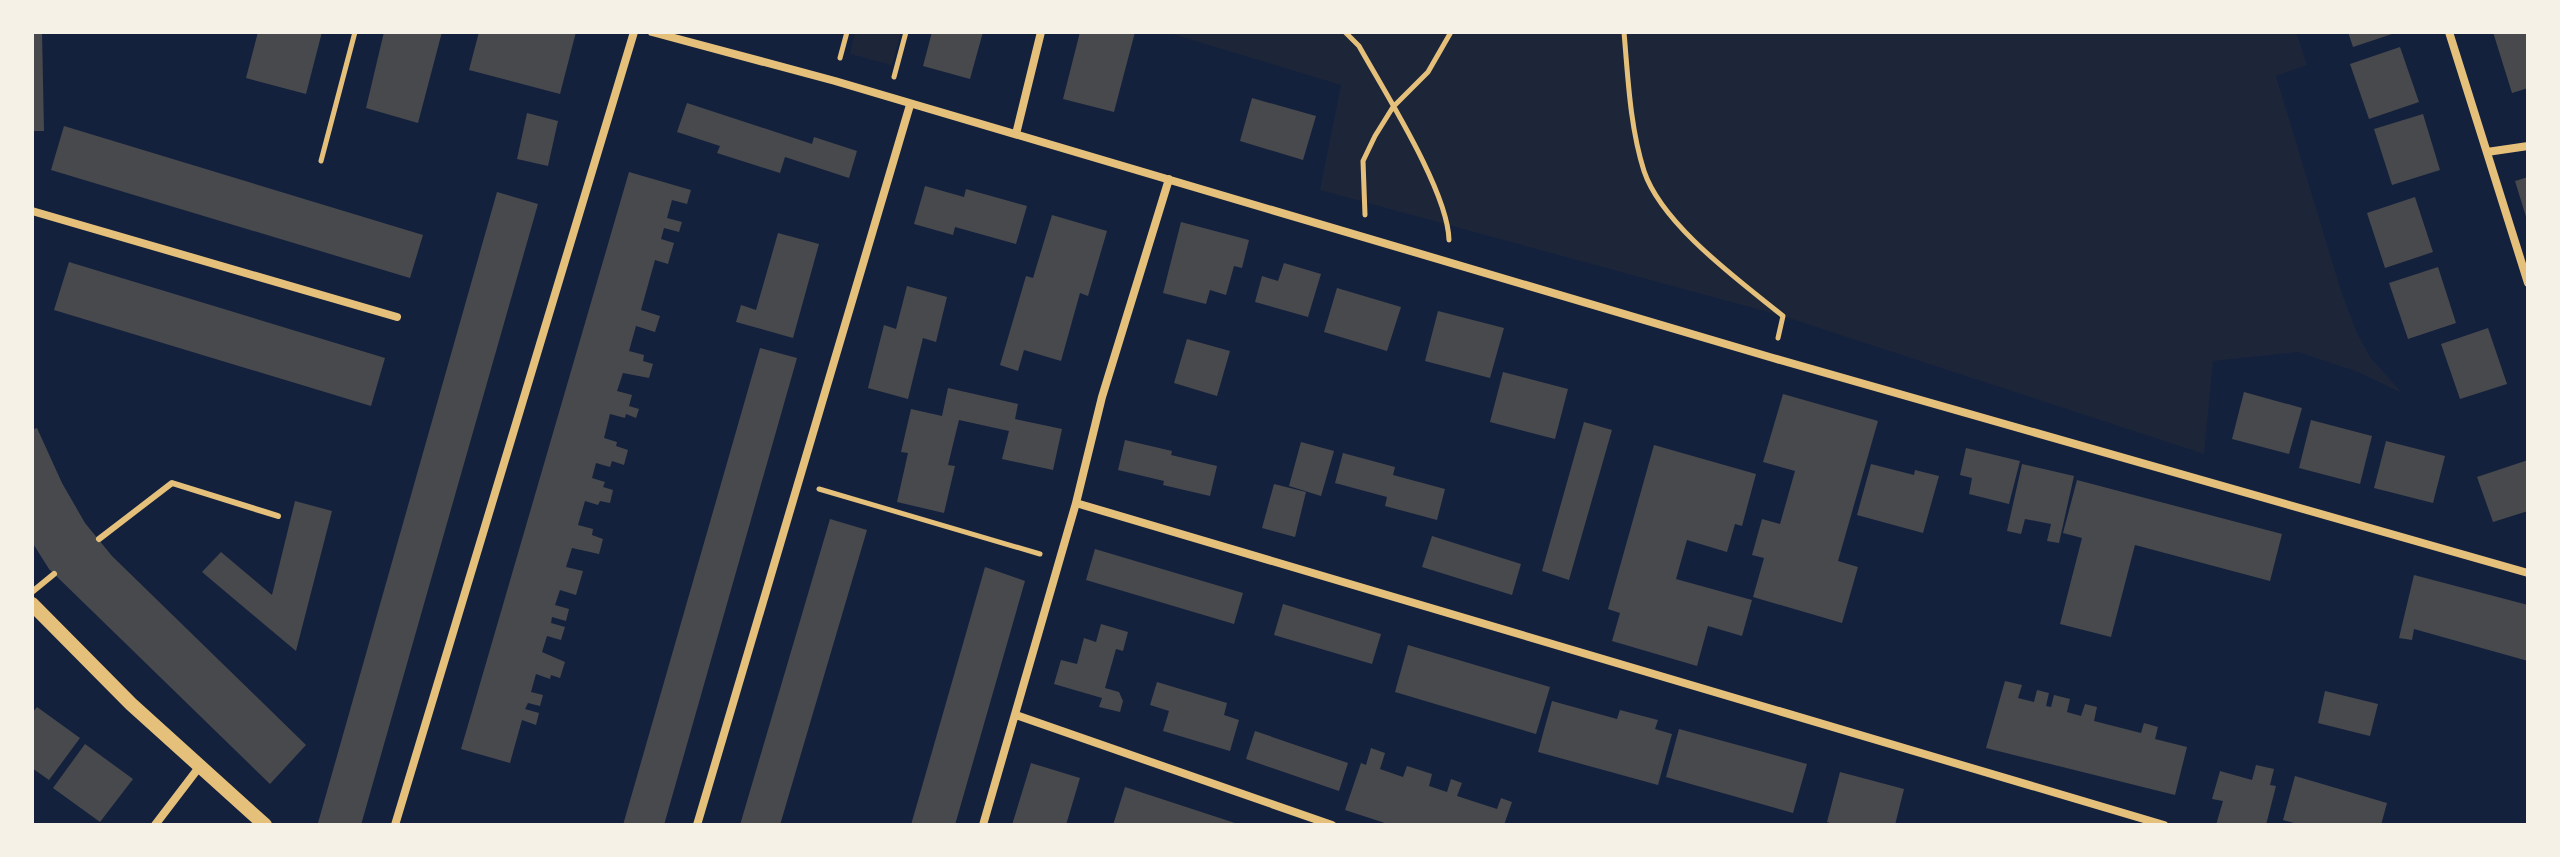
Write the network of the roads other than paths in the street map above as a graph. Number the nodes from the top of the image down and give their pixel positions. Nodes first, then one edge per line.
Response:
1 (634, 32) edge
2 (652, 32) edge
3 (1041, 32) edge
4 (2449, 32) edge
5 (910, 105) junction
6 (1016, 134) junction
7 (2528, 146) edge
8 (2487, 152) junction
9 (1169, 179) junction
10 (32, 211) edge
11 (2528, 283) edge
12 (397, 317) dead end
13 (1076, 503) junction
14 (278, 516) dead end
15 (99, 539) dead end
16 (2528, 573) edge
17 (54, 574) dead end
18 (32, 592) edge
19 (32, 604) edge
20 (1016, 715) junction
21 (200, 766) junction
22 (155, 825) edge
23 (265, 825) edge
24 (395, 825) edge
25 (697, 825) edge
26 (983, 825) edge
27 (1332, 825) edge
28 (2164, 825) edge

1 - 24 street
2 - 5 street
3 - 6 street
4 - 8 street
5 - 6 street
5 - 25 street
6 - 9 street
7 - 8 street
8 - 11 street
9 - 13 street
9 - 16 street
10 - 12 street
13 - 20 street
13 - 28 street
14 - 15 lane
17 - 18 lane
19 - 21 street
20 - 26 street
20 - 27 street
21 - 22 street
21 - 23 street

